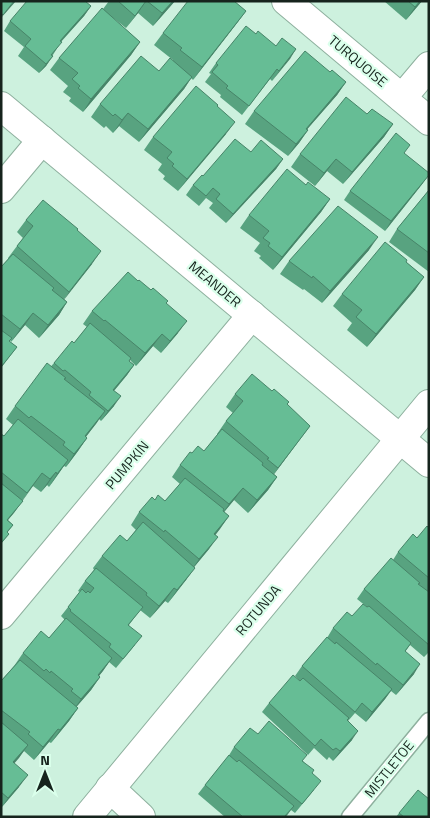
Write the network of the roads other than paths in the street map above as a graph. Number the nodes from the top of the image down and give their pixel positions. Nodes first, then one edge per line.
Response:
1 (286, 1) edge
2 (429, 66) edge
3 (402, 98) junction
4 (1, 106) edge
5 (429, 121) edge
6 (42, 140) junction
7 (1, 189) edge
8 (252, 315) junction
9 (429, 404) edge
10 (400, 439) junction
11 (429, 463) edge
12 (1, 615) edge
13 (429, 721) edge
14 (110, 788) junction
15 (87, 817) edge
16 (141, 817) edge
17 (350, 817) edge

1 - 3 street, TURQUOISE
2 - 3 street
3 - 5 street, TURQUOISE
4 - 6 street, MEANDER
6 - 7 street
6 - 8 street, MEANDER
8 - 10 street, MEANDER
8 - 12 street, PUMPKIN
9 - 10 street, ROTUNDA
10 - 11 street, MEANDER
10 - 14 street, ROTUNDA
13 - 17 lane, MISTLETOE
14 - 15 street, ROTUNDA
14 - 16 street

